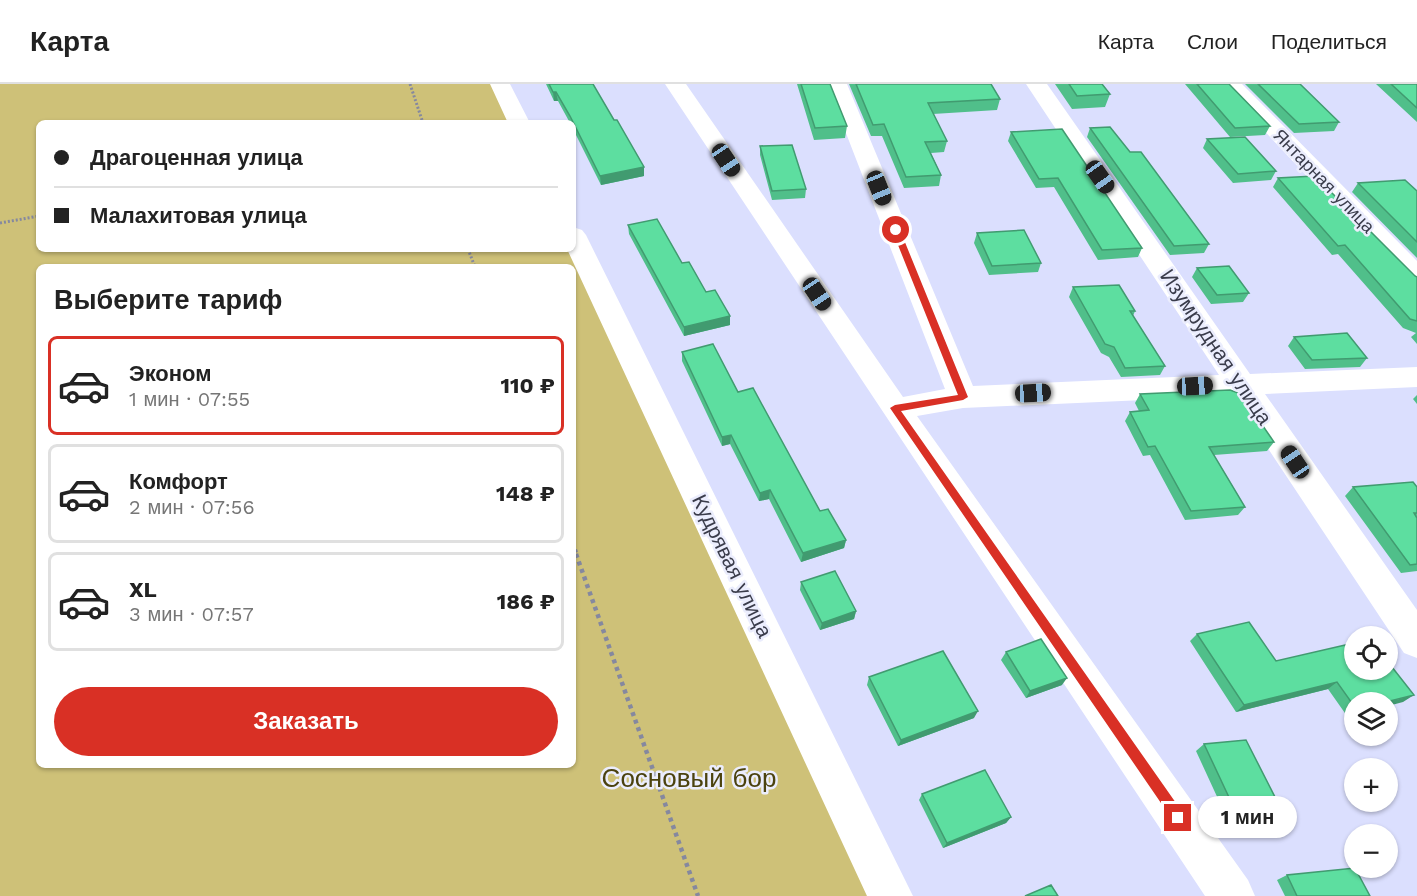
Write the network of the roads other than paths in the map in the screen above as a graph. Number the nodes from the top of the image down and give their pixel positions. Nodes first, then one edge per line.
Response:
1 (500, 84) edge
2 (675, 84) edge
3 (837, 84) edge
4 (1036, 84) edge
5 (1230, 84) edge
6 (518, 120) edge
7 (576, 241) edge
8 (1417, 277) edge
9 (1417, 377) edge
10 (1241, 383) junction
11 (963, 397) junction
12 (895, 408) junction
13 (1417, 641) edge
14 (890, 896) edge
15 (1232, 896) edge

1 - 6 street
2 - 12 street
3 - 11 street
4 - 10 street, Изумрудная улица
5 - 8 street, Янтарная улица
7 - 14 street, Кудрявая улица
9 - 10 street
10 - 11 street
10 - 13 street, Изумрудная улица
11 - 12 street
12 - 15 street

